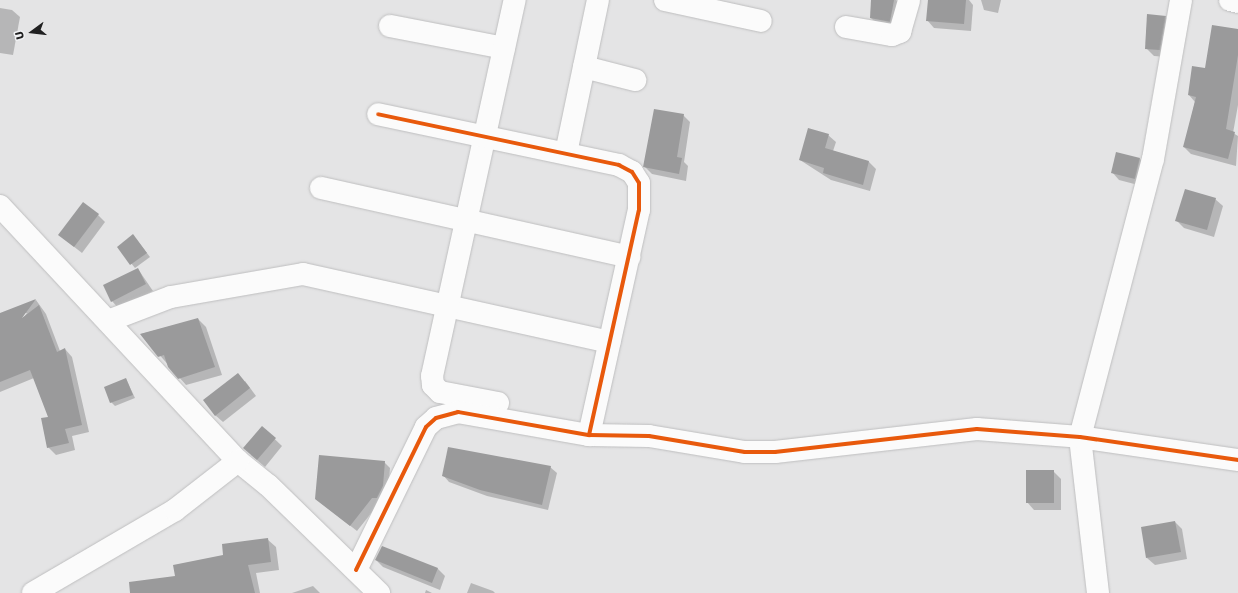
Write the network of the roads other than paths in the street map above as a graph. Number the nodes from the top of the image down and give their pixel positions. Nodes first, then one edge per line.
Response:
1 (514, 0) edge
2 (598, 0) edge
3 (665, 0) edge
4 (909, 0) edge
5 (1181, 0) edge
6 (1230, 0) edge
7 (688, 2) edge
8 (1238, 2) edge
9 (761, 21) dead end
10 (390, 26) dead end
11 (846, 27) dead end
12 (504, 48) junction
13 (584, 67) junction
14 (635, 80) dead end
15 (378, 114) dead end
16 (485, 136) junction
17 (566, 153) junction
18 (321, 188) dead end
19 (0, 206) edge
20 (467, 221) junction
21 (629, 257) junction
22 (448, 306) junction
23 (108, 321) junction
24 (610, 342) junction
25 (590, 428) junction
26 (1080, 437) junction
27 (1238, 460) edge
28 (238, 461) junction
29 (356, 570) junction
30 (33, 593) edge
31 (379, 593) edge
32 (1098, 593) edge

1 - 12 street
2 - 13 street
3 - 7 street
4 - 11 street
5 - 26 street
6 - 8 street
7 - 9 street
10 - 12 street
12 - 16 street
13 - 14 street
13 - 17 street
15 - 16 street
16 - 17 street
16 - 20 street
17 - 21 street
18 - 20 street
19 - 23 street
20 - 21 street
20 - 22 street
21 - 24 street
22 - 23 street
22 - 24 street
22 - 25 street
23 - 28 street
24 - 25 street
25 - 26 street
25 - 29 street
26 - 27 street
26 - 32 street
28 - 29 street
28 - 30 street
29 - 31 street

